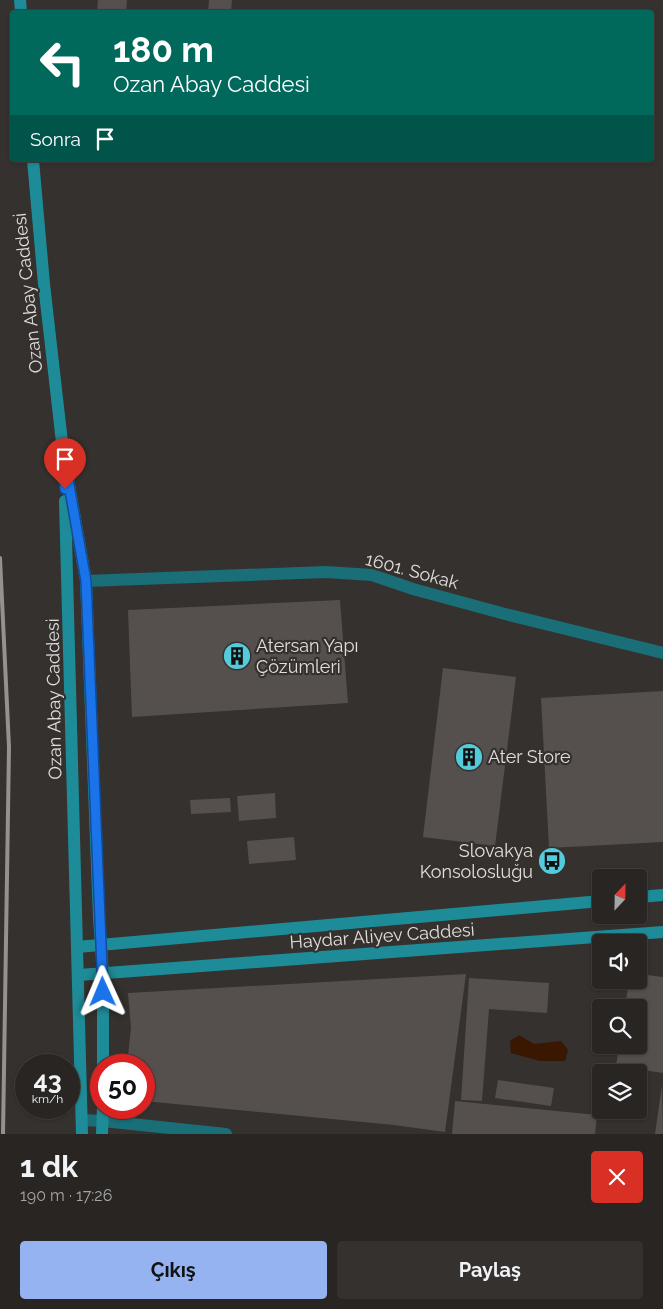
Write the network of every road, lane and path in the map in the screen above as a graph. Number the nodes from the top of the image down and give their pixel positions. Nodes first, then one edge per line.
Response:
1 (33, 162) edge
2 (63, 451) junction
3 (86, 581) junction
4 (663, 653) edge
5 (663, 895) edge
6 (648, 896) edge
7 (592, 902) edge
8 (663, 932) edge
9 (102, 945) junction
10 (77, 947) junction
11 (103, 974) junction
12 (79, 975) junction
13 (103, 1054) edge
14 (90, 1118) edge
15 (103, 1119) edge
16 (134, 1119) edge
17 (82, 1120) junction
18 (82, 1134) edge
19 (102, 1134) edge
20 (226, 1134) edge

1 - 2 main road, Ozan Abay Caddesi
2 - 3 main road, Ozan Abay Caddesi
2 - 10 main road, Ozan Abay Caddesi
3 - 4 street, 1601. Sokak
3 - 9 main road, Ozan Abay Caddesi
5 - 6 main road
7 - 9 main road, Haydar Aliyev Caddesi
8 - 11 main road, Haydar Aliyev Caddesi
9 - 10 main road
9 - 11 main road, Ozan Abay Caddesi
10 - 12 main road, Ozan Abay Caddesi
11 - 12 main road
11 - 13 main road, Ozan Abay Caddesi
12 - 17 main road, Ozan Abay Caddesi
14 - 17 street
15 - 19 main road
16 - 20 street
17 - 18 main road, Ozan Abay Caddesi

